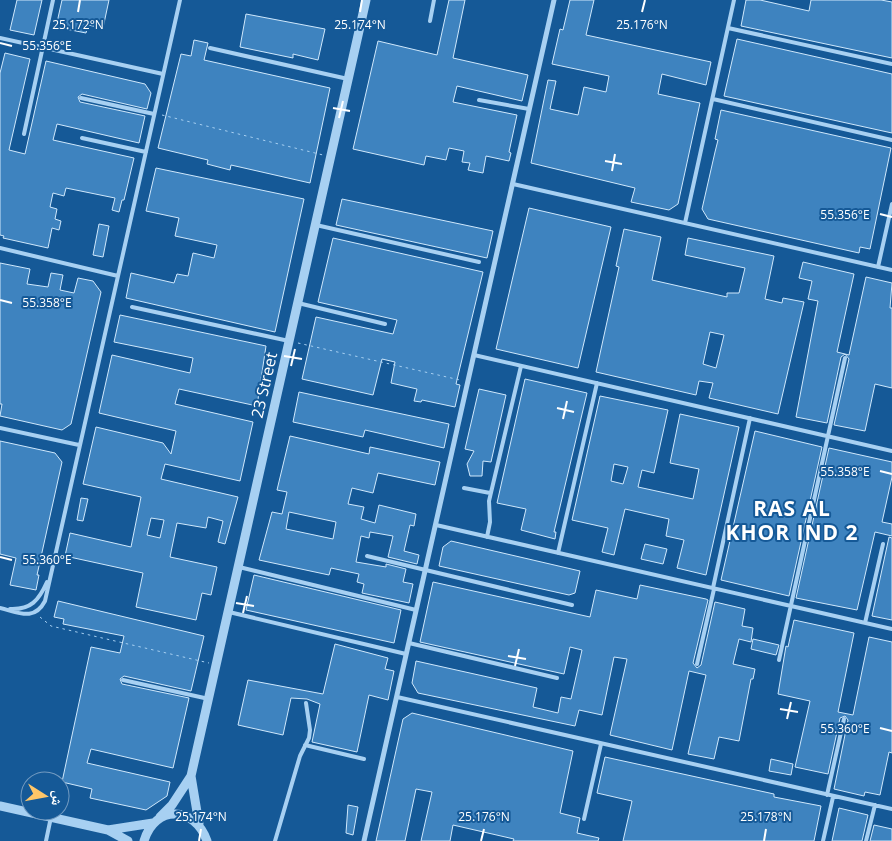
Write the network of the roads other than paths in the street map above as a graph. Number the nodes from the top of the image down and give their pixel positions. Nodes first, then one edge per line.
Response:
1 (53, 0) edge
2 (180, 0) edge
3 (366, 0) edge
4 (434, 0) edge
5 (554, 0) edge
6 (734, 0) edge
7 (430, 21) dead end
8 (728, 28) junction
9 (0, 38) edge
10 (42, 48) junction
11 (210, 48) dead end
12 (892, 64) edge
13 (163, 74) junction
14 (348, 79) junction
15 (81, 98) dead end
16 (713, 99) junction
17 (479, 100) dead end
18 (529, 109) junction
19 (154, 114) junction
20 (24, 134) dead end
21 (82, 138) dead end
22 (892, 140) edge
23 (146, 152) junction
24 (513, 184) junction
25 (892, 204) edge
26 (685, 223) junction
27 (316, 225) junction
28 (0, 248) edge
29 (479, 262) dead end
30 (878, 267) junction
31 (892, 270) edge
32 (118, 276) junction
33 (298, 302) junction
34 (132, 307) dead end
35 (385, 324) dead end
36 (289, 341) junction
37 (474, 355) junction
38 (845, 358) dead end
39 (521, 366) junction
40 (596, 383) junction
41 (750, 418) junction
42 (0, 428) edge
43 (828, 436) junction
44 (79, 445) junction
45 (892, 451) edge
46 (464, 488) dead end
47 (490, 494) junction
48 (436, 525) junction
49 (487, 537) junction
50 (883, 544) dead end
51 (558, 553) junction
52 (367, 556) dead end
53 (238, 567) junction
54 (426, 570) junction
55 (50, 576) junction
56 (713, 588) junction
57 (572, 605) dead end
58 (790, 606) junction
59 (0, 608) edge
60 (7, 609) junction
61 (416, 610) junction
62 (228, 612) junction
63 (865, 623) junction
64 (892, 629) edge
65 (409, 643) junction
66 (406, 654) junction
67 (779, 660) dead end
68 (697, 664) dead end
69 (557, 678) dead end
70 (123, 680) dead end
71 (397, 697) junction
72 (209, 699) junction
73 (306, 703) dead end
74 (844, 719) dead end
75 (601, 744) junction
76 (305, 745) junction
77 (364, 759) dead end
78 (191, 776) junction
79 (827, 795) junction
80 (833, 797) junction
81 (875, 805) junction
82 (0, 806) edge
83 (892, 809) edge
84 (20, 810) edge
85 (584, 819) dead end
86 (156, 820) junction
87 (50, 821) edge
88 (69, 821) edge
89 (199, 824) junction
90 (108, 830) junction
91 (46, 841) edge
92 (128, 841) edge
93 (144, 841) edge
94 (208, 841) edge
95 (276, 841) edge
96 (364, 841) edge
97 (823, 841) edge
98 (866, 841) edge

1 - 10 lane
2 - 13 lane
3 - 14 street, 23 Street
4 - 7 lane
5 - 18 street
6 - 8 lane
8 - 12 lane
8 - 16 lane
9 - 10 lane
10 - 13 lane
10 - 20 lane
11 - 14 lane
13 - 19 lane
14 - 27 street, 23 Street
15 - 19 lane
16 - 22 lane
16 - 26 lane
17 - 18 lane
18 - 24 street
19 - 23 lane
21 - 23 lane
23 - 32 lane
24 - 26 lane
24 - 37 street
25 - 30 lane
26 - 30 lane
27 - 29 lane
27 - 33 street, 23 Street
28 - 32 lane
30 - 31 lane
32 - 44 lane
33 - 35 lane
33 - 36 street, 23 Street
34 - 36 lane
36 - 53 street, 23 Street
37 - 39 lane
37 - 48 street
38 - 43 lane
39 - 40 lane
39 - 47 lane
40 - 41 lane
40 - 51 lane
41 - 43 lane
41 - 56 lane
42 - 44 lane
43 - 45 lane
43 - 58 lane
44 - 55 lane
46 - 47 lane
47 - 49 lane
48 - 49 lane
48 - 54 street
49 - 51 lane
50 - 63 lane
51 - 56 lane
52 - 54 lane
53 - 61 lane
53 - 62 street, 23 Street
54 - 57 lane
54 - 61 street
55 - 60 lane
55 - 60 lane
56 - 58 lane
56 - 68 lane
58 - 63 lane
58 - 67 lane
59 - 60 lane
61 - 65 street
62 - 66 lane
62 - 72 street, 23 Street
63 - 64 lane
65 - 66 street
65 - 69 lane
66 - 71 street
70 - 72 lane
71 - 75 lane
71 - 96 street
72 - 78 street, 23 Street
73 - 76 lane
74 - 79 lane
75 - 79 lane
75 - 85 lane
76 - 77 lane
76 - 95 lane
78 - 86 street, 23 Street
78 - 89 street, 23 Street
79 - 80 lane
80 - 81 lane
80 - 97 lane
81 - 83 lane
81 - 98 lane
82 - 84 street
86 - 89 street
86 - 90 street
86 - 93 street, 23 Street
87 - 91 lane
88 - 90 street
89 - 94 street, 23 Street
90 - 92 street

